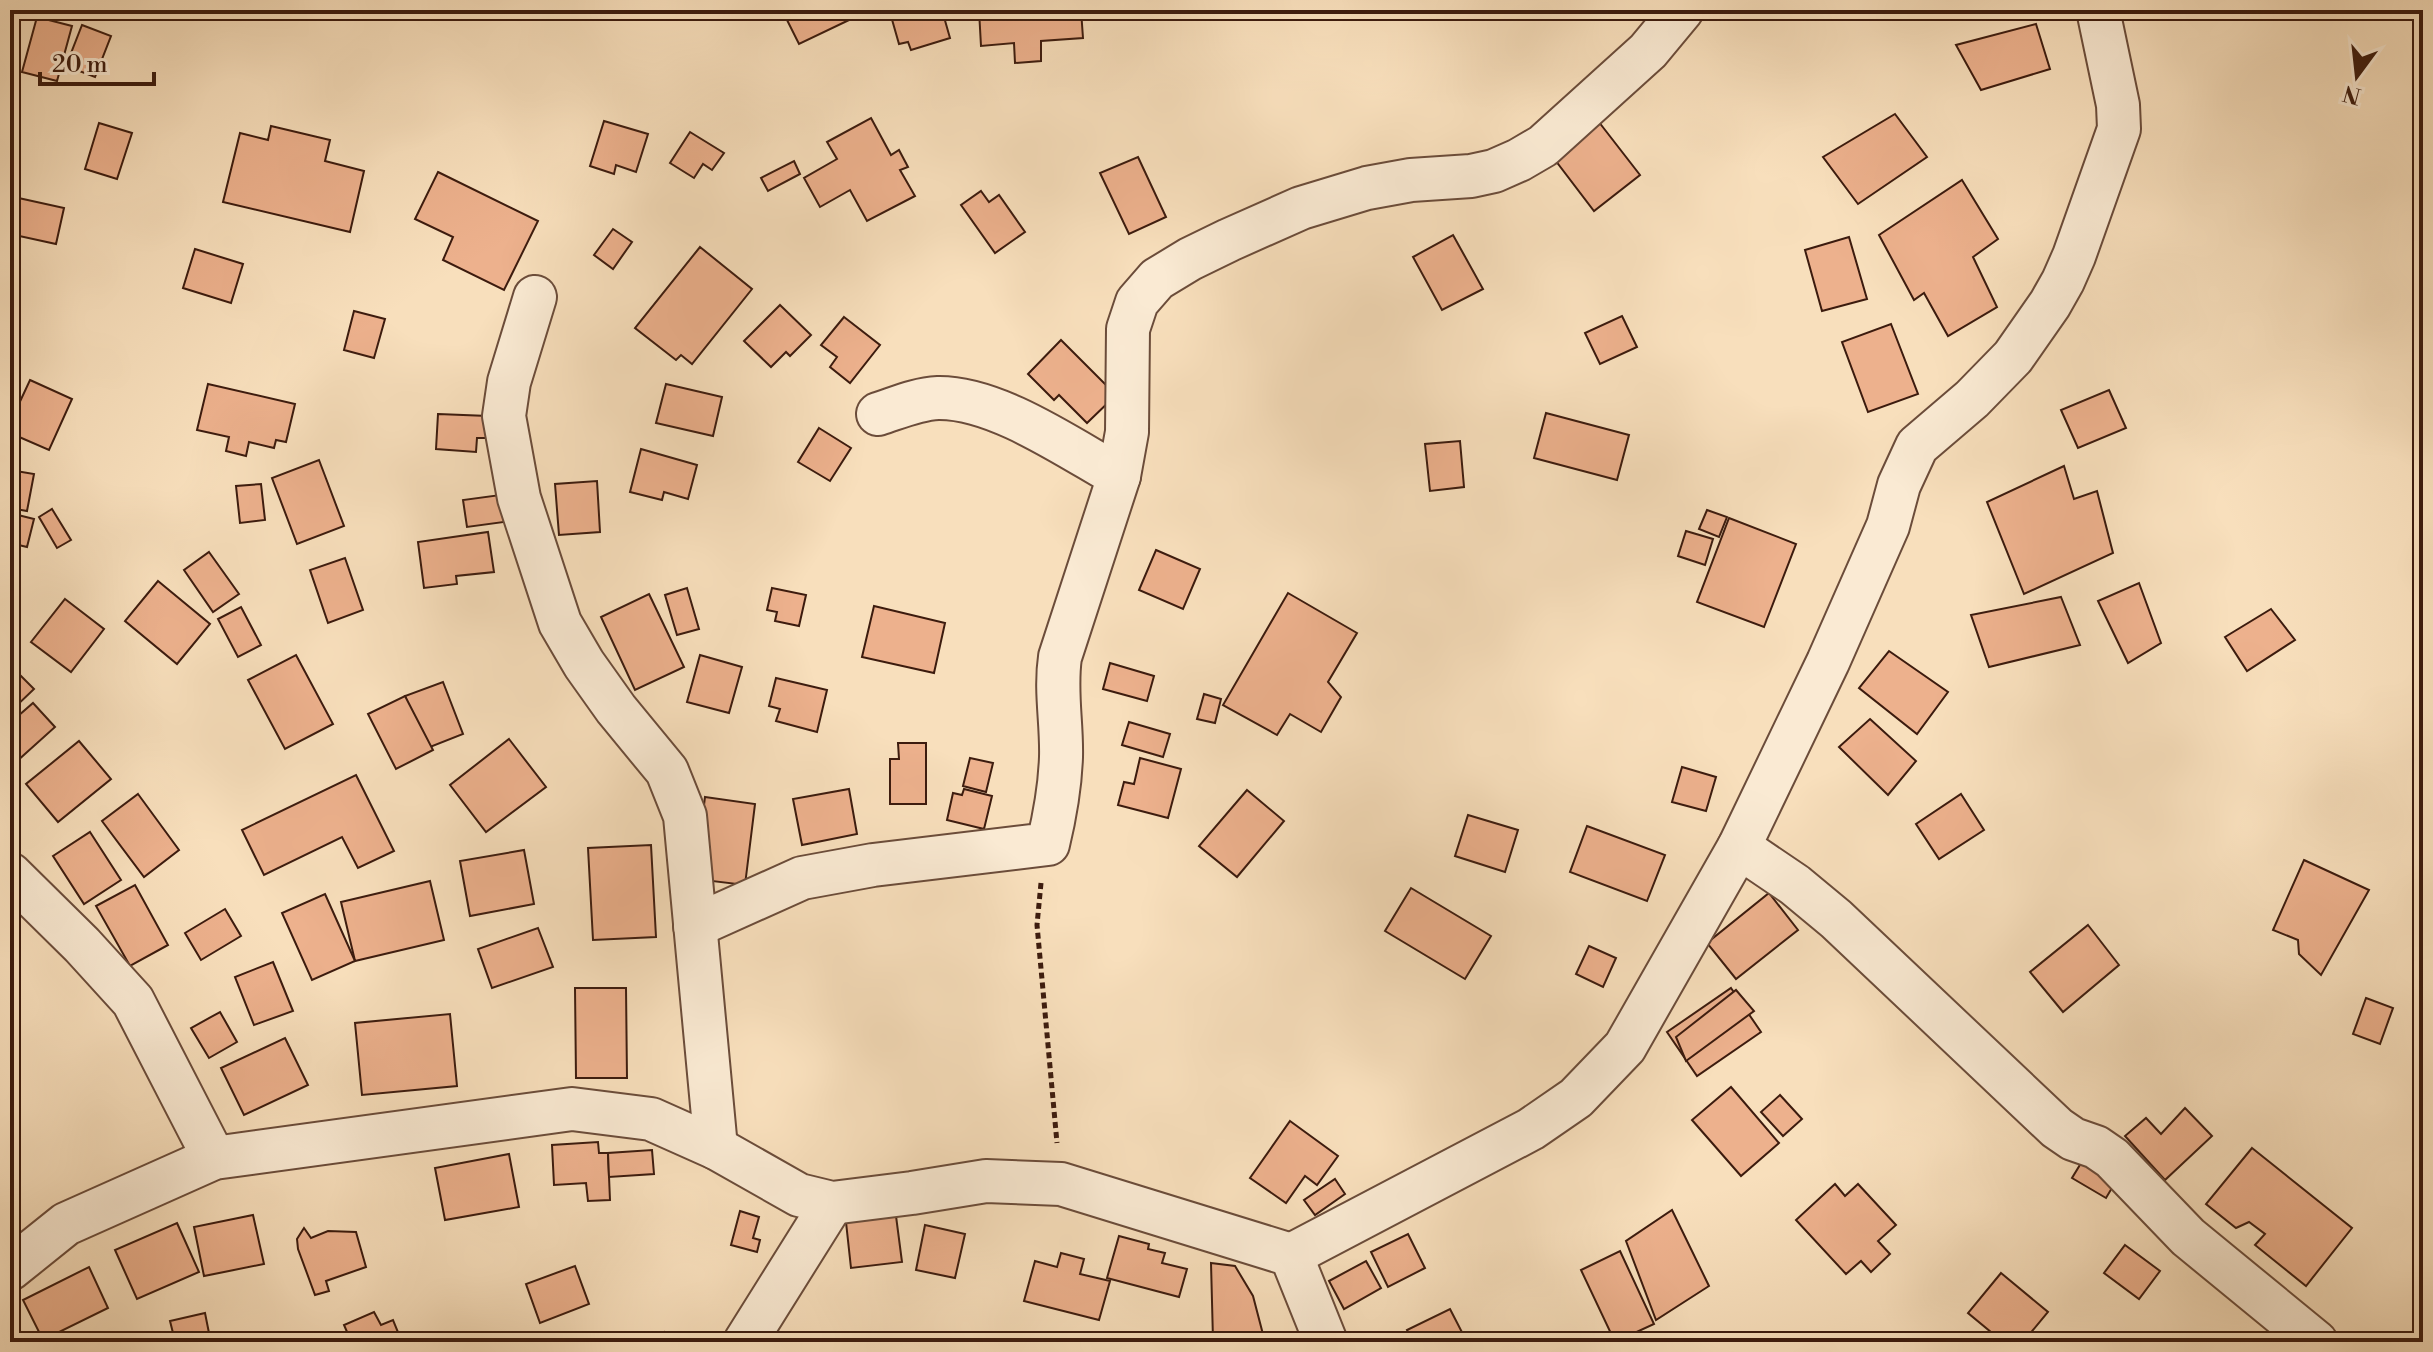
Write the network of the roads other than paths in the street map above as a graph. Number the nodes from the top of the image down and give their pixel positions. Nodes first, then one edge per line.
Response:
1 (1682, 10) edge
2 (2098, 10) edge
3 (535, 297) dead end
4 (878, 414) dead end
5 (1119, 476) junction
6 (1739, 847) junction
7 (10, 874) edge
8 (695, 926) junction
9 (716, 1148) junction
10 (214, 1158) junction
11 (832, 1203) junction
12 (1291, 1255) junction
13 (10, 1269) edge
14 (745, 1342) edge
15 (1326, 1342) edge
16 (2316, 1342) edge

1 - 5 street
2 - 6 street
3 - 8 street
4 - 5 street
5 - 8 street
6 - 12 street
6 - 16 street
7 - 10 street
8 - 9 street
9 - 10 street
9 - 11 street
10 - 13 street
11 - 12 street
11 - 14 street
12 - 15 street

